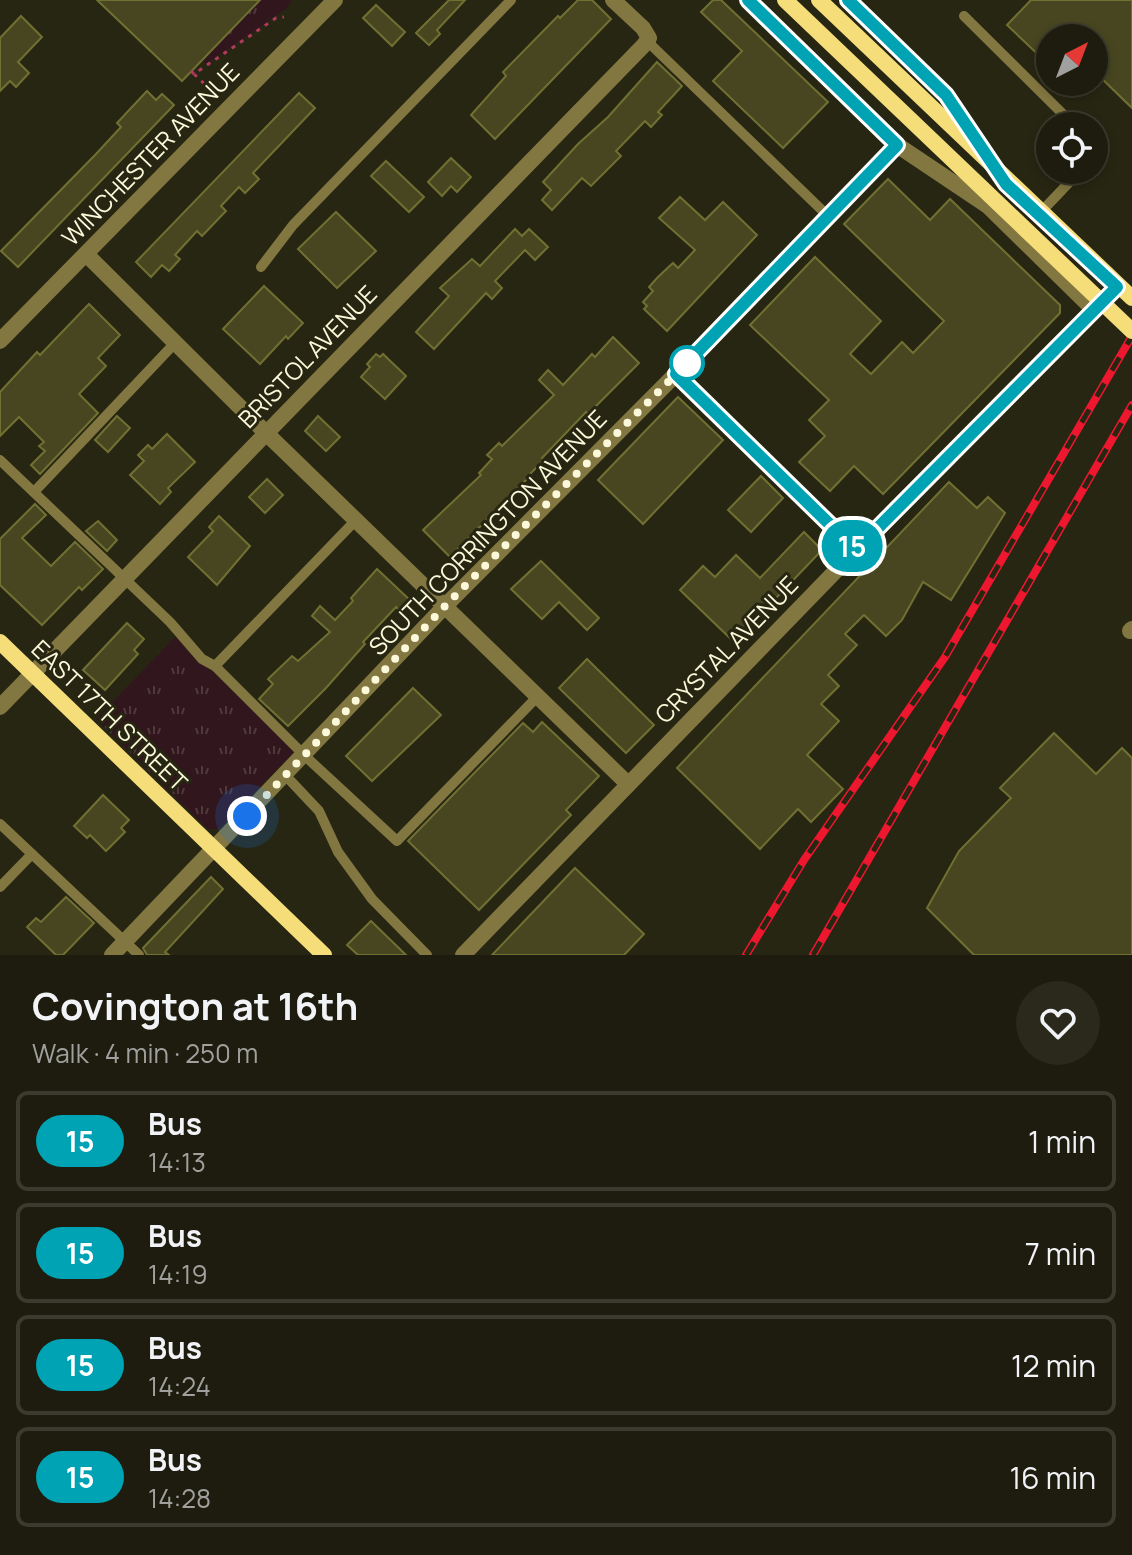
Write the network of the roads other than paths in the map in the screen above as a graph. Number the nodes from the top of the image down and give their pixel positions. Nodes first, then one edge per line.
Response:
1 (511, 0) edge
2 (613, 0) edge
3 (749, 0) edge
4 (785, 0) edge
5 (819, 0) edge
6 (848, 0) edge
7 (328, 2) edge
8 (964, 16) dead end
9 (648, 40) junction
10 (1061, 112) edge
11 (897, 145) junction
12 (1068, 184) edge
13 (1039, 214) junction
14 (828, 216) junction
15 (86, 254) junction
16 (261, 267) dead end
17 (1132, 298) edge
18 (1094, 310) junction
19 (1132, 331) edge
20 (0, 341) edge
21 (175, 343) junction
22 (676, 374) junction
23 (266, 433) junction
24 (0, 460) edge
25 (34, 492) junction
26 (356, 520) junction
27 (856, 550) junction
28 (124, 579) junction
29 (445, 606) junction
30 (0, 642) edge
31 (215, 666) junction
32 (32, 674) junction
33 (538, 696) junction
34 (0, 707) edge
35 (305, 756) junction
36 (286, 776) junction
37 (628, 784) junction
38 (0, 824) edge
39 (215, 849) junction
40 (32, 854) junction
41 (0, 887) edge
42 (125, 942) junction
43 (112, 955) edge
44 (139, 955) edge
45 (324, 955) edge
46 (427, 955) edge
47 (463, 955) edge

1 - 16 lane
2 - 9 street
3 - 11 street
4 - 19 main road, bridge
5 - 17 main road, bridge
6 - 13 street
7 - 15 street, WINCHESTER AVENUE
8 - 10 lane
9 - 14 lane
9 - 23 street, BRISTOL AVENUE
11 - 14 street, SOUTH CORRINGTON AVENUE
11 - 18 street
12 - 13 lane
13 - 18 street, CRYSTAL AVENUE
14 - 22 street, SOUTH CORRINGTON AVENUE
15 - 20 street, WINCHESTER AVENUE
15 - 21 street
18 - 27 street, CRYSTAL AVENUE
21 - 23 street
21 - 25 lane
22 - 27 lane
22 - 29 street, SOUTH CORRINGTON AVENUE
23 - 26 street
23 - 28 street, BRISTOL AVENUE
24 - 25 lane
25 - 28 lane
26 - 29 street
26 - 31 lane
27 - 37 street, CRYSTAL AVENUE
28 - 31 lane
28 - 32 street, BRISTOL AVENUE
29 - 33 street
29 - 35 street, SOUTH CORRINGTON AVENUE
30 - 32 main road, EAST 17TH STREET
31 - 35 lane
32 - 34 street, BRISTOL AVENUE
32 - 39 main road, EAST 17TH STREET
33 - 35 lane
33 - 37 street
35 - 36 street, SOUTH CORRINGTON AVENUE
36 - 39 street, SOUTH CORRINGTON AVENUE
36 - 46 lane
37 - 47 street, CRYSTAL AVENUE
38 - 40 lane
39 - 42 street, SOUTH CORRINGTON AVENUE
39 - 45 main road, EAST 17TH STREET
40 - 41 lane
40 - 42 lane
42 - 43 street, SOUTH CORRINGTON AVENUE
42 - 44 lane

